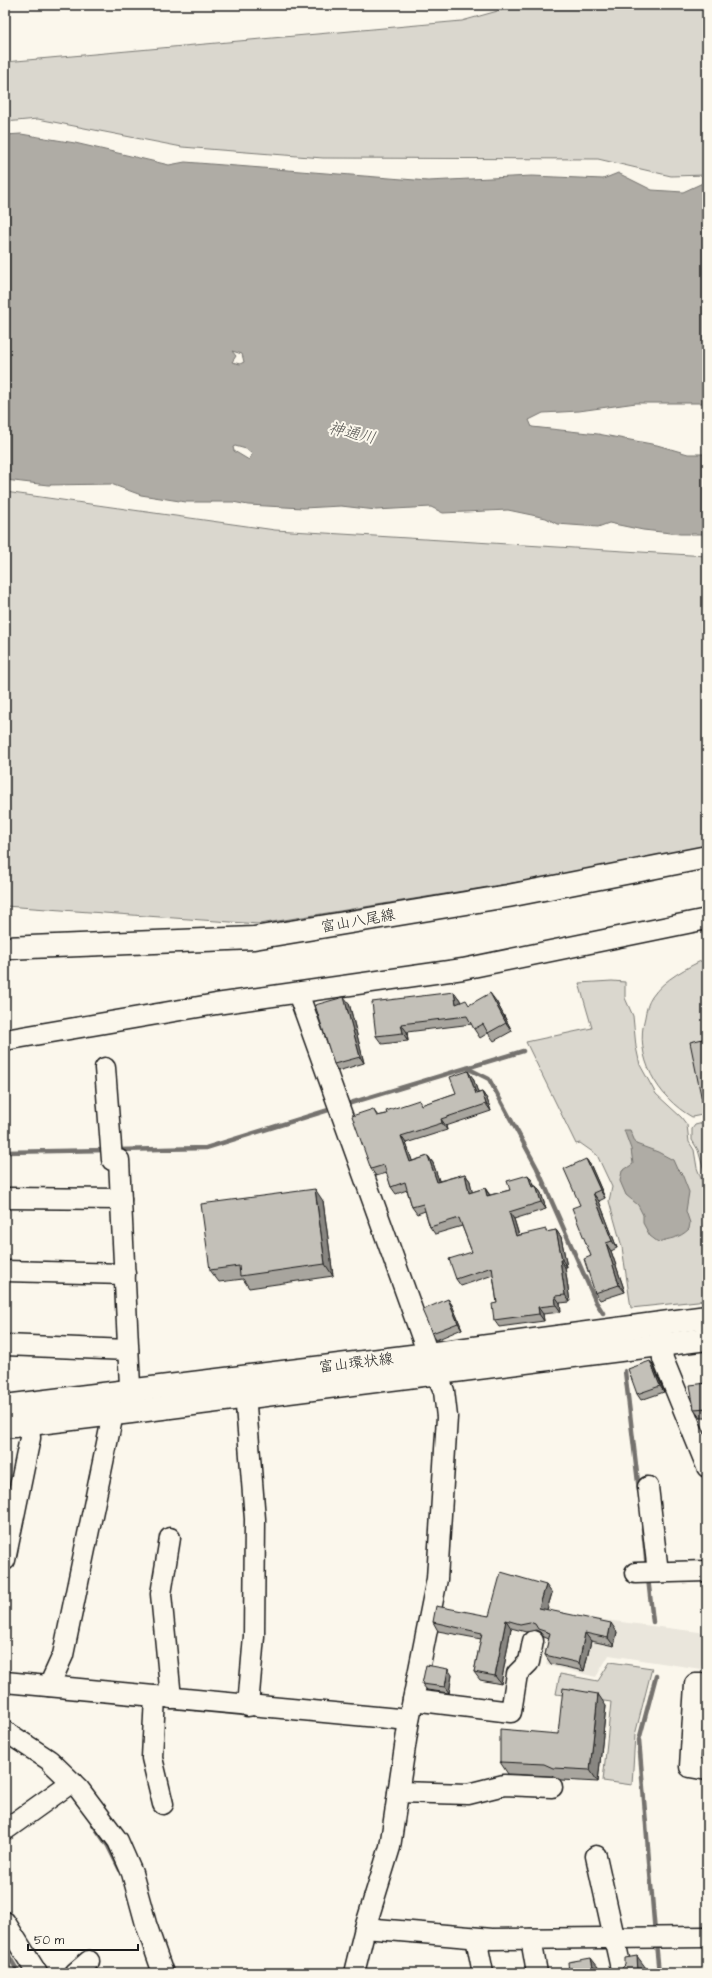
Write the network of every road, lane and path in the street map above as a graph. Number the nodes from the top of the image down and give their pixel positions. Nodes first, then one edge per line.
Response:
1 (707, 857) edge
2 (707, 919) edge
3 (5, 948) edge
4 (298, 993) junction
5 (5, 1040) edge
6 (105, 1068) dead end
7 (5, 1198) edge
8 (121, 1199) junction
9 (5, 1271) edge
10 (125, 1274) junction
11 (707, 1317) edge
12 (659, 1322) junction
13 (707, 1339) edge
14 (662, 1344) junction
15 (5, 1345) edge
16 (128, 1350) junction
17 (432, 1364) junction
18 (245, 1387) junction
19 (5, 1406) edge
20 (125, 1406) junction
21 (29, 1424) junction
22 (5, 1427) edge
23 (700, 1431) edge
24 (707, 1467) edge
25 (648, 1487) dead end
26 (170, 1538) dead end
27 (5, 1560) edge
28 (707, 1571) edge
29 (533, 1641) dead end
30 (5, 1682) edge
31 (707, 1684) edge
32 (49, 1686) junction
33 (163, 1697) junction
34 (413, 1700) junction
35 (248, 1706) junction
36 (409, 1720) junction
37 (5, 1730) edge
38 (707, 1770) edge
39 (68, 1785) junction
40 (552, 1787) dead end
41 (398, 1792) junction
42 (163, 1804) dead end
43 (5, 1830) edge
44 (596, 1856) dead end
45 (5, 1922) edge
46 (365, 1928) junction
47 (707, 1937) edge
48 (476, 1938) junction
49 (615, 1938) junction
50 (531, 1939) junction
51 (37, 1973) edge
52 (163, 1973) edge
53 (354, 1973) edge
54 (484, 1973) edge
55 (537, 1973) edge
56 (622, 1973) edge

1 - 3 main road, 富山八尾線
2 - 4 street
4 - 5 street
4 - 17 street
6 - 8 street
7 - 8 street
8 - 10 street
9 - 10 street
10 - 16 street
11 - 12 main road, 富山環状線
12 - 14 street
12 - 17 main road, 富山環状線
13 - 14 main road, 富山環状線
14 - 17 main road, 富山環状線
14 - 23 street
15 - 16 street
16 - 20 street
17 - 18 main road, 富山環状線
17 - 34 street
18 - 20 main road, 富山環状線
18 - 35 street
19 - 20 main road, 富山環状線
20 - 21 main road, 富山環状線
20 - 32 street
21 - 22 main road, 富山環状線
21 - 27 street
23 - 24 street
25 - 28 street
26 - 33 street
29 - 34 street
30 - 32 street
31 - 38 street
32 - 33 street
33 - 35 street
33 - 42 street
34 - 36 street
35 - 36 street
36 - 41 street
37 - 39 street
39 - 43 street
39 - 52 street
40 - 41 street
41 - 46 street
44 - 49 street
45 - 51 street
46 - 48 street
46 - 53 street
47 - 49 street
48 - 50 street
48 - 54 street
49 - 50 street
49 - 56 street
50 - 55 street

